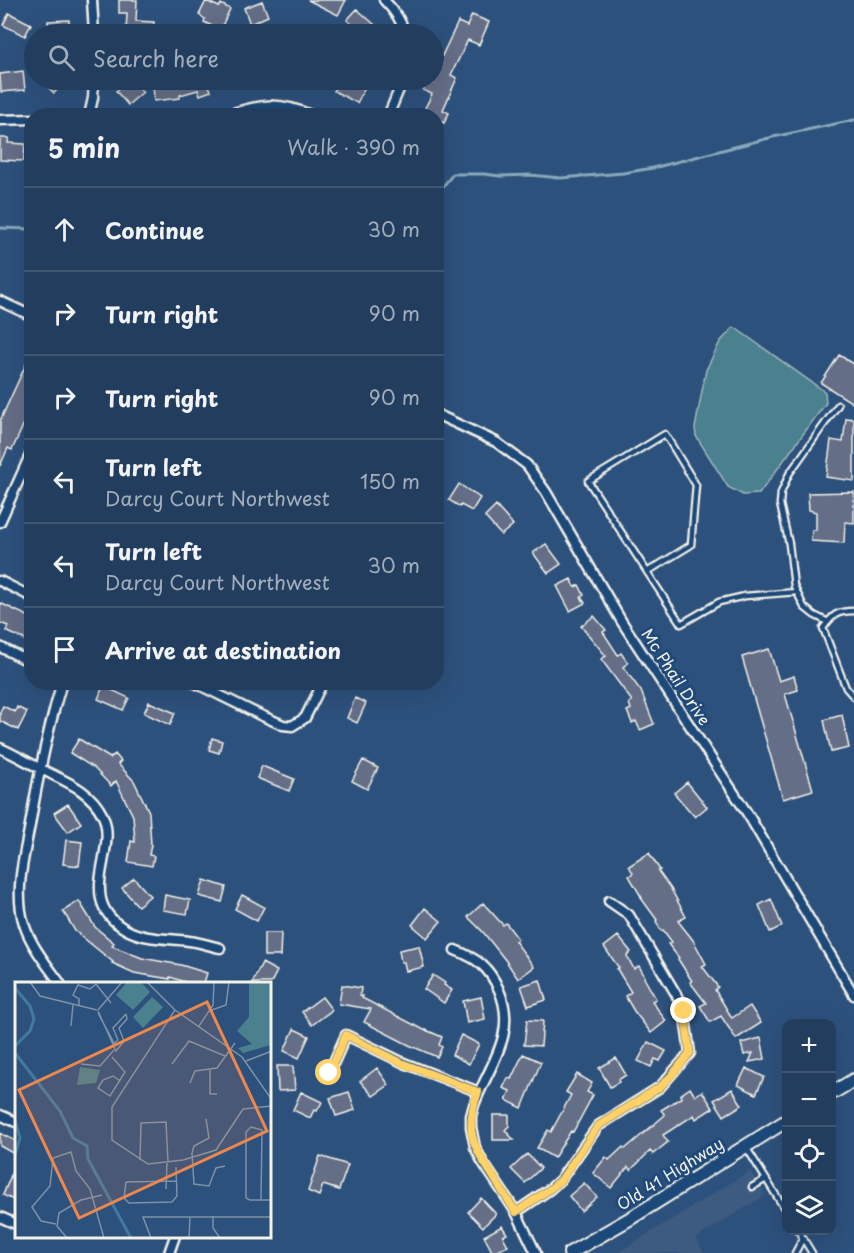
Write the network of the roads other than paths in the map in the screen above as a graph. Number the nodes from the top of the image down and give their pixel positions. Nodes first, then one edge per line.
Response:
1 (92, 0) edge
2 (384, 0) edge
3 (93, 24) edge
4 (401, 24) edge
5 (93, 90) edge
6 (399, 90) edge
7 (91, 108) edge
8 (254, 108) edge
9 (296, 108) edge
10 (391, 108) edge
11 (24, 119) edge
12 (0, 120) edge
13 (0, 301) edge
14 (24, 312) edge
15 (838, 405) dead end
16 (444, 418) edge
17 (24, 469) edge
18 (0, 522) edge
19 (647, 572) junction
20 (0, 581) edge
21 (798, 592) junction
22 (24, 593) edge
23 (854, 611) edge
24 (828, 622) junction
25 (0, 648) edge
26 (24, 659) edge
27 (60, 690) edge
28 (209, 690) edge
29 (319, 690) edge
30 (854, 696) edge
31 (0, 748) edge
32 (41, 769) junction
33 (609, 901) dead end
34 (220, 948) dead end
35 (455, 950) dead end
36 (59, 982) edge
37 (854, 995) edge
38 (329, 1073) dead end
39 (854, 1080) edge
40 (836, 1090) edge
41 (478, 1092) junction
42 (0, 1114) edge
43 (15, 1122) edge
44 (782, 1124) edge
45 (746, 1147) junction
46 (766, 1179) junction
47 (752, 1187) dead end
48 (782, 1205) edge
49 (516, 1212) junction
50 (0, 1217) edge
51 (15, 1224) edge
52 (801, 1235) edge
53 (174, 1238) edge
54 (803, 1238) junction
55 (169, 1253) edge
56 (536, 1253) edge
57 (570, 1253) edge
58 (795, 1253) edge
59 (812, 1253) edge

1 - 3 street
2 - 4 street
5 - 7 street
6 - 10 street
8 - 9 street
11 - 12 street
13 - 14 street
15 - 21 lane
16 - 37 street, Mc Phail Drive
17 - 18 street
19 - 19 lane
19 - 21 lane
20 - 22 street
21 - 24 lane
23 - 24 lane
24 - 30 lane
25 - 26 street
27 - 32 street
28 - 29 street
31 - 32 street
32 - 34 street
32 - 36 street
33 - 49 street
35 - 41 street
38 - 41 street
39 - 40 main road
41 - 49 street
42 - 43 street
44 - 45 main road, Old 41 Highway
45 - 46 lane
45 - 57 main road, Old 41 Highway
46 - 47 lane
46 - 48 lane
49 - 56 street
50 - 51 street
52 - 54 lane
53 - 55 street
54 - 58 lane
54 - 59 lane

